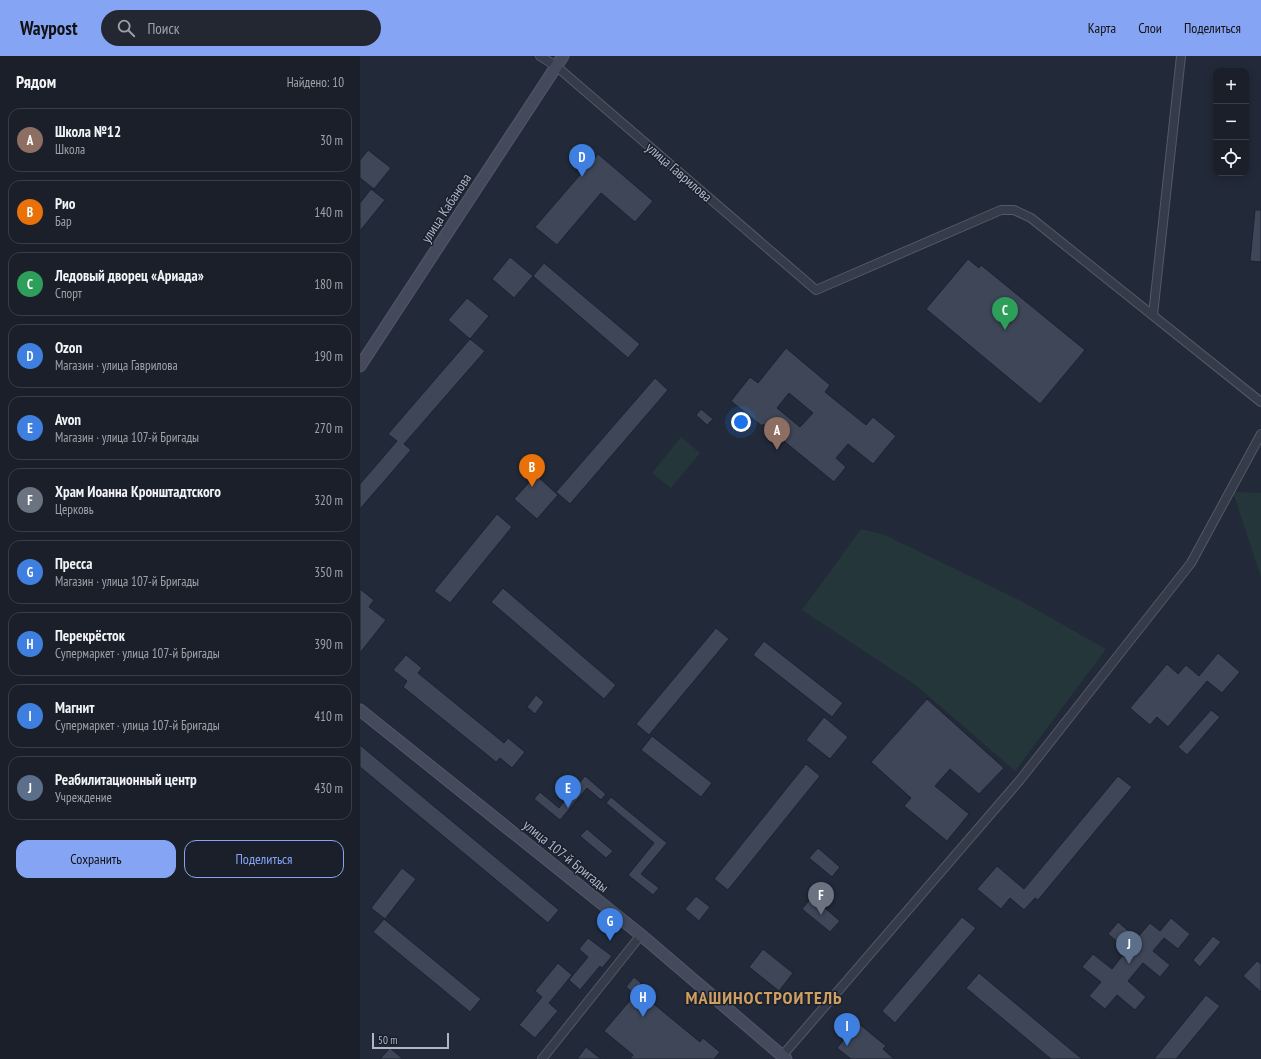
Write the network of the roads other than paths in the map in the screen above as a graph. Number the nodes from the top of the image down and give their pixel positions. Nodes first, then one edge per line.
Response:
1 (540, 56) edge
2 (563, 56) edge
3 (1181, 56) edge
4 (556, 66) junction
5 (1153, 315) junction
6 (360, 366) edge
7 (1261, 402) edge
8 (1261, 434) edge
9 (360, 710) edge
10 (641, 935) junction
11 (784, 1057) edge
12 (542, 1059) edge

1 - 4 street, улица Гаврилова
2 - 4 main road, улица Кабанова
3 - 5 street
4 - 5 street, улица Гаврилова
4 - 6 main road, улица Кабанова
5 - 7 street
8 - 11 street
9 - 10 main road, улица 107-й Бригады
10 - 11 main road, улица 107-й Бригады
10 - 12 street

